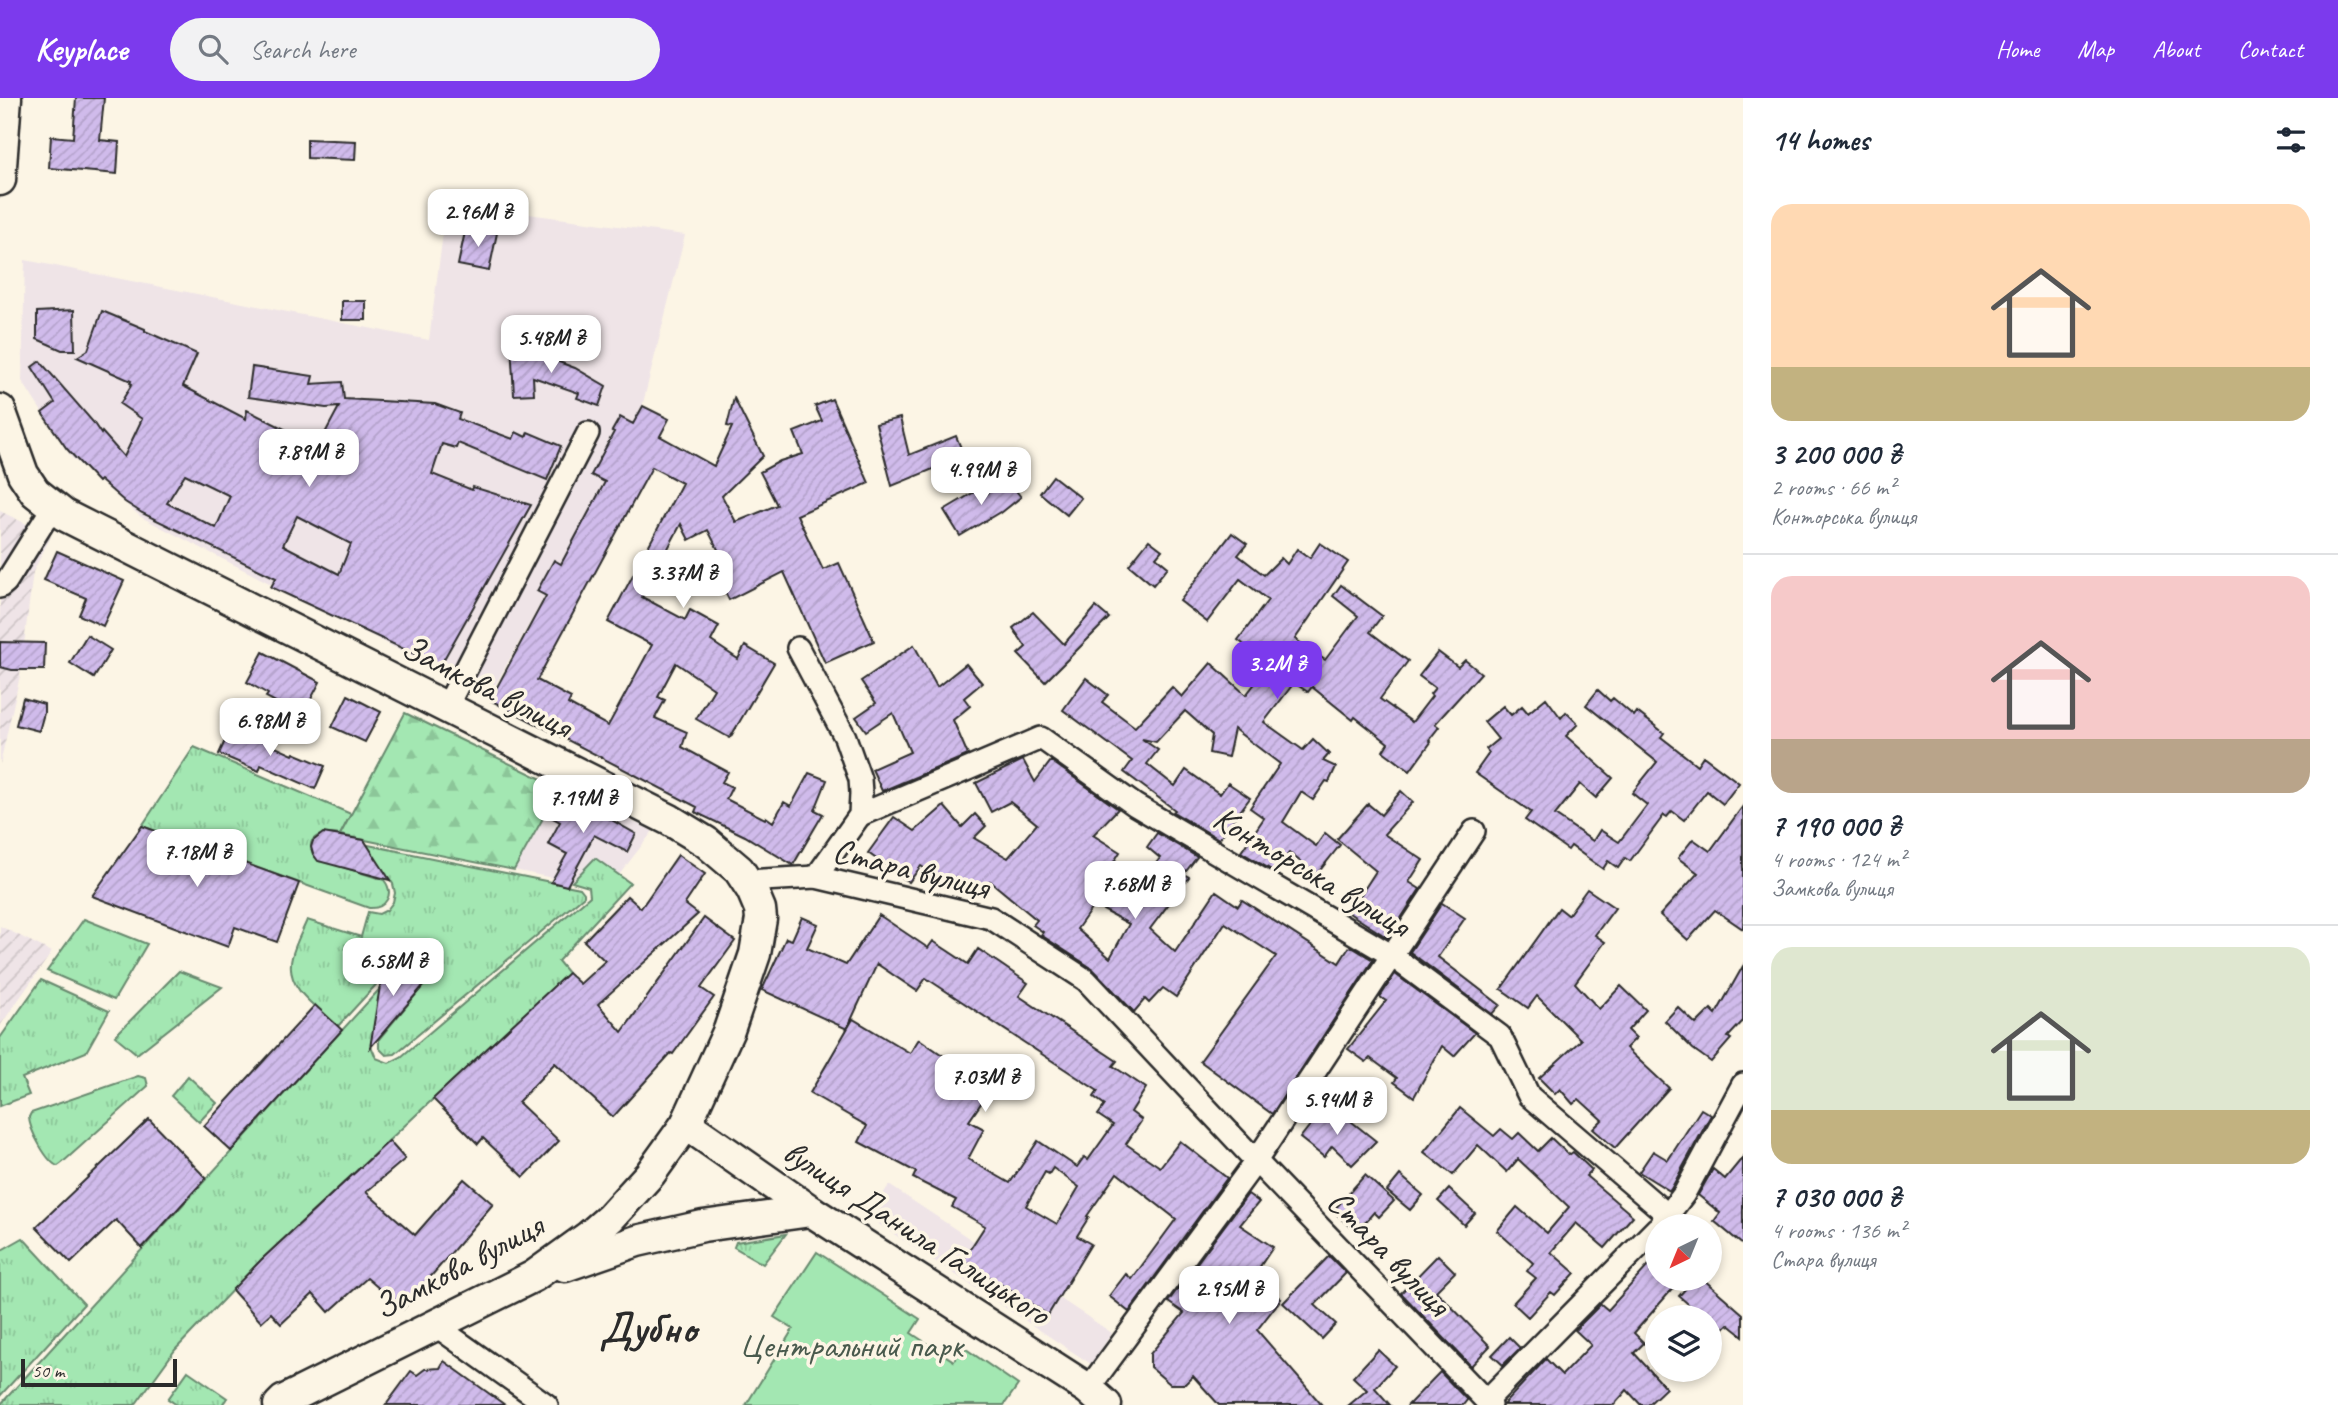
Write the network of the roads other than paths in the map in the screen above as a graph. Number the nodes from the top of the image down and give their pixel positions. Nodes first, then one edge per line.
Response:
1 (6, 98) edge
2 (0, 180) edge
3 (0, 410) edge
4 (588, 433) dead end
5 (53, 507) junction
6 (0, 587) edge
7 (798, 648) dead end
8 (446, 708) junction
9 (860, 815) junction
10 (1474, 831) dead end
11 (816, 877) junction
12 (747, 881) junction
13 (1391, 955) junction
14 (1743, 1084) edge
15 (686, 1124) junction
16 (1256, 1161) junction
17 (811, 1211) junction
18 (1652, 1214) edge
19 (1669, 1214) edge
20 (1645, 1241) edge
21 (534, 1276) junction
22 (435, 1325) junction
23 (1097, 1397) edge
24 (1488, 1403) edge
25 (282, 1404) edge
26 (547, 1405) edge

1 - 2 main road
3 - 5 main road, Замкова вулиця
4 - 8 street
5 - 6 street
5 - 8 main road, Замкова вулиця
7 - 9 street
8 - 12 main road, Замкова вулиця
9 - 11 street
9 - 13 street, Конторська вулиця
10 - 13 street
11 - 12 street, Стара вулиця
11 - 16 street, Стара вулиця
12 - 15 main road, Замкова вулиця
13 - 16 street
13 - 18 street, Конторська вулиця
14 - 19 street
15 - 17 main road, вулиця Данила Галицького
15 - 21 main road, Замкова вулиця
16 - 23 street
16 - 24 street, Стара вулиця
17 - 21 main road
17 - 23 main road, вулиця Данила Галицького
20 - 24 street
21 - 22 main road, Замкова вулиця
22 - 25 main road, Замкова вулиця
22 - 26 street

